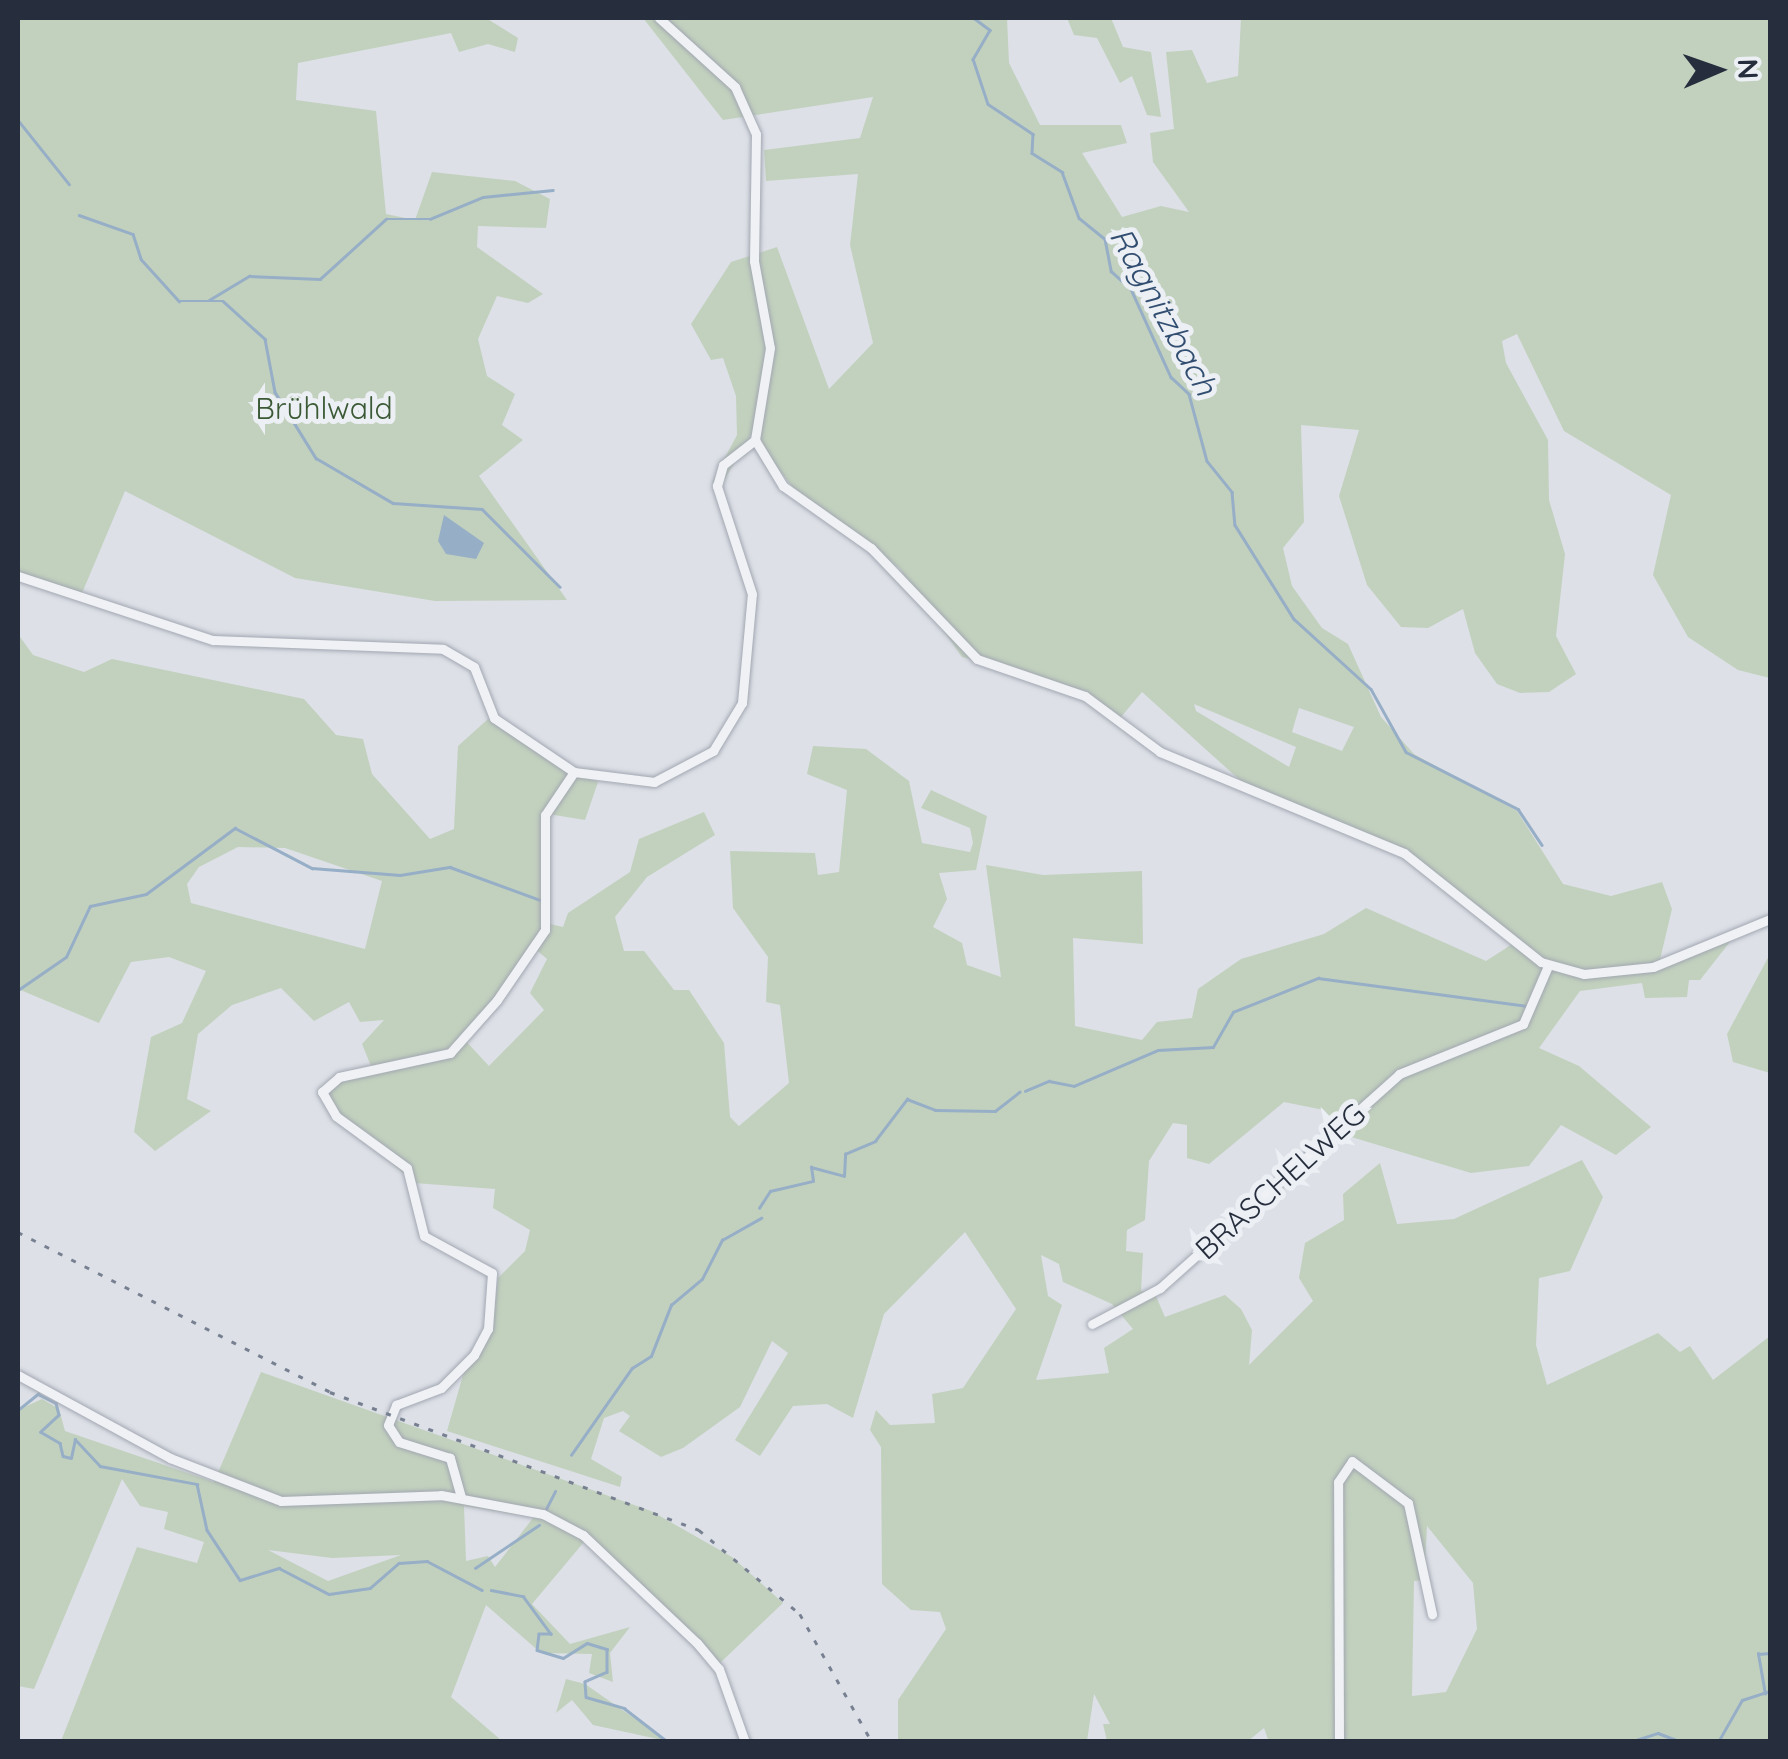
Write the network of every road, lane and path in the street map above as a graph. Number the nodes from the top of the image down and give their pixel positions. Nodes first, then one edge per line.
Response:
1 (660, 18) edge
2 (755, 440) junction
3 (18, 576) edge
4 (574, 772) junction
5 (1770, 920) edge
6 (1548, 966) junction
7 (1092, 1324) dead end
8 (18, 1375) edge
9 (461, 1497) junction
10 (1432, 1614) dead end
11 (745, 1742) edge
12 (1339, 1742) edge

1 - 2 street
2 - 4 street
2 - 6 street
3 - 4 street
4 - 9 street
5 - 6 street
6 - 7 street, BRASCHELWEG
8 - 9 street
9 - 11 street
10 - 12 street

